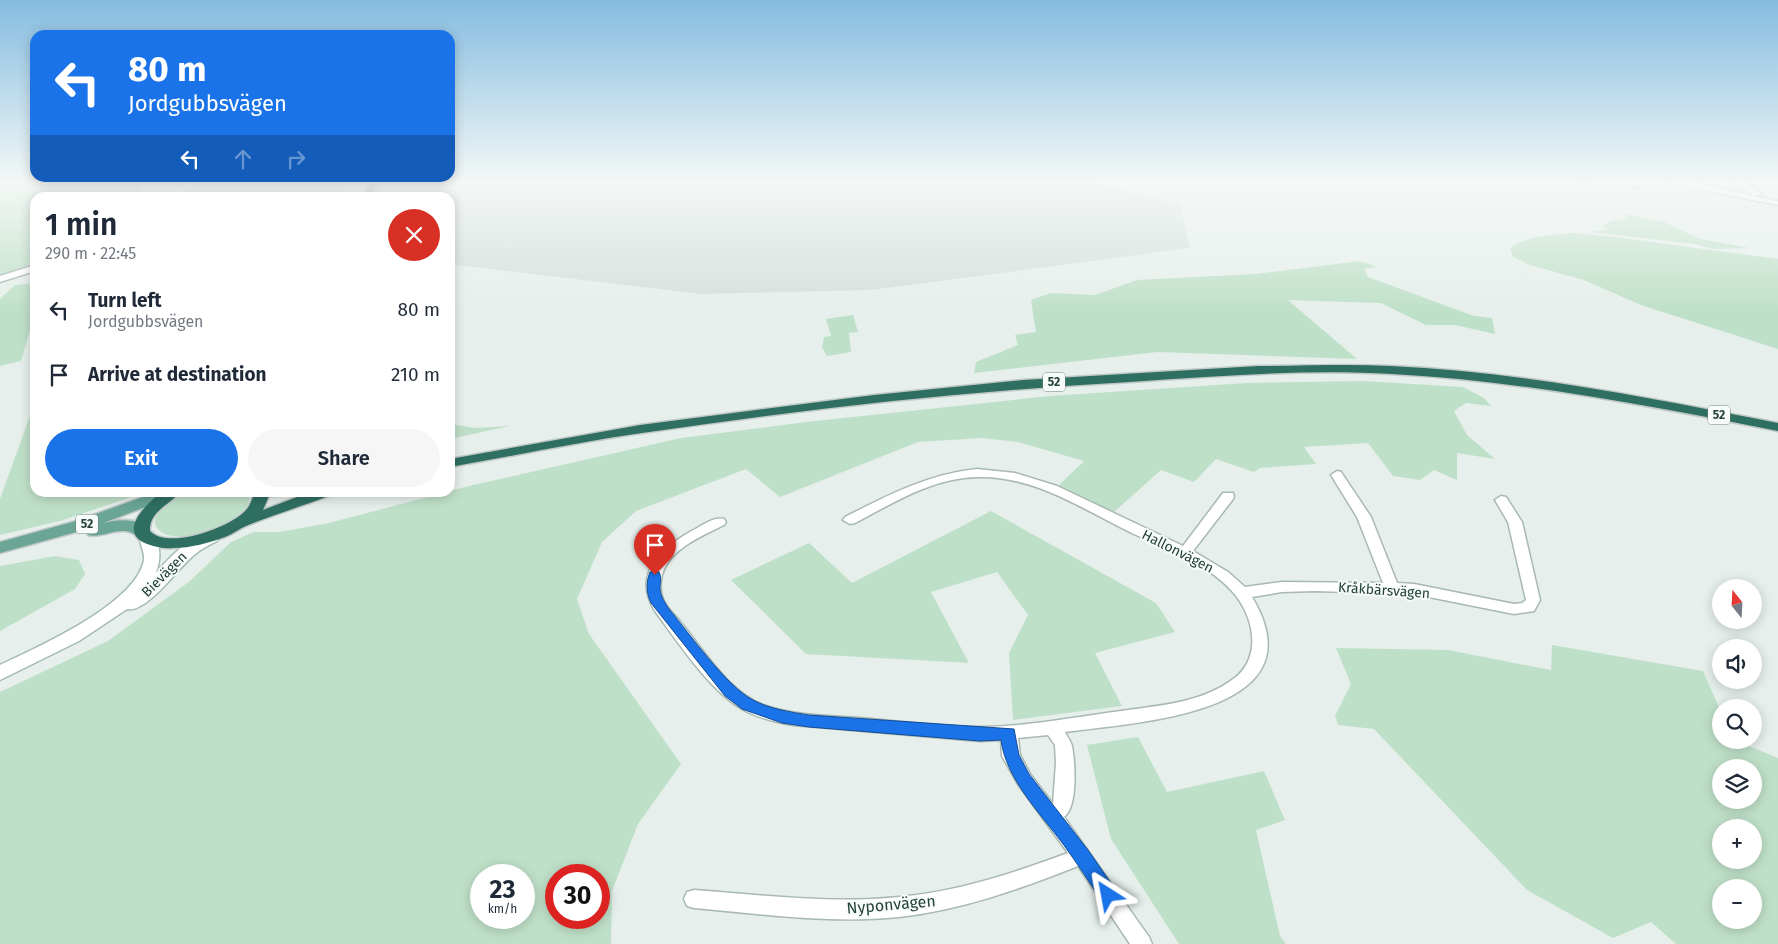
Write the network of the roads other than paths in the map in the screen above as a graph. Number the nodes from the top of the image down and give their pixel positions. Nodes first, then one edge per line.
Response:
1 (30, 270) edge
2 (0, 279) edge
3 (1778, 426) edge
4 (455, 462) edge
5 (1337, 475) dead end
6 (1228, 496) dead end
7 (159, 497) edge
8 (167, 497) edge
9 (261, 497) edge
10 (312, 497) edge
11 (1501, 500) dead end
12 (850, 520) dead end
13 (719, 522) dead end
14 (218, 534) junction
15 (145, 535) junction
16 (0, 548) edge
17 (1185, 552) junction
18 (0, 554) edge
19 (1392, 588) junction
20 (1242, 593) junction
21 (89, 627) junction
22 (0, 673) edge
23 (1052, 727) junction
24 (1008, 733) junction
25 (1052, 815) junction
26 (1082, 856) junction
27 (694, 899) dead end
28 (1142, 944) edge

1 - 2 street
3 - 4 highway, 52
5 - 19 street
6 - 17 street
7 - 16 main road, 52
8 - 15 highway, 52
9 - 14 highway, 52
10 - 14 highway, 52
11 - 19 street, Kråkbärsvägen
12 - 17 street, Hallonvägen
13 - 24 street, Hallonvägen
14 - 15 highway, 52
14 - 21 street, Bievägen
15 - 18 main road, 52
15 - 21 street, Bievägen
17 - 20 street, Hallonvägen
19 - 20 street, Kråkbärsvägen
20 - 23 street, Hallonvägen
21 - 22 street, Bievägen
23 - 24 street, Hallonvägen
23 - 25 street
24 - 25 street
25 - 26 street
26 - 27 street, Nyponvägen
26 - 28 street

